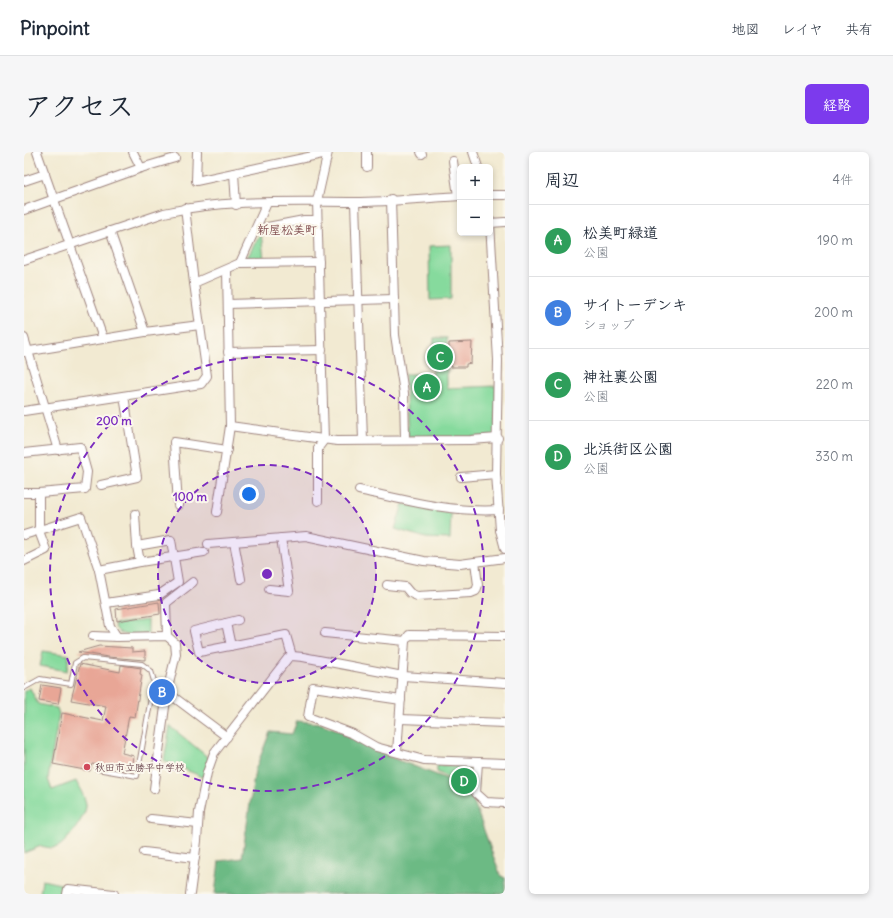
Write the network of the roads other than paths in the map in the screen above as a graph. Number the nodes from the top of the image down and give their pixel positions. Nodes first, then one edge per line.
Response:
1 (37, 152) edge
2 (133, 152) edge
3 (197, 152) edge
4 (367, 152) edge
5 (473, 152) edge
6 (328, 153) edge
7 (175, 158) dead end
8 (453, 160) dead end
9 (477, 164) edge
10 (367, 167) dead end
11 (140, 168) junction
12 (234, 173) junction
13 (45, 174) junction
14 (24, 181) edge
15 (457, 184) edge
16 (493, 195) edge
17 (505, 195) edge
18 (457, 196) edge
19 (54, 200) junction
20 (391, 200) junction
21 (317, 201) junction
22 (354, 202) junction
23 (267, 203) junction
24 (236, 204) junction
25 (186, 208) junction
26 (24, 210) edge
27 (317, 220) junction
28 (505, 222) edge
29 (493, 223) edge
30 (257, 229) junction
31 (110, 231) junction
32 (491, 236) edge
33 (70, 244) junction
34 (24, 260) edge
35 (319, 262) junction
36 (240, 263) junction
37 (227, 270) junction
38 (194, 283) junction
39 (394, 299) junction
40 (358, 300) junction
41 (320, 302) junction
42 (228, 304) junction
43 (200, 325) junction
44 (145, 332) junction
45 (24, 338) edge
46 (103, 338) junction
47 (322, 350) junction
48 (26, 352) edge
49 (228, 352) junction
50 (502, 360) edge
51 (124, 396) junction
52 (46, 408) junction
53 (24, 411) edge
54 (230, 426) junction
55 (498, 438) junction
56 (405, 439) junction
57 (324, 440) junction
58 (363, 440) junction
59 (58, 450) junction
60 (227, 450) junction
61 (24, 453) edge
62 (496, 474) junction
63 (461, 477) dead end
64 (101, 485) dead end
65 (359, 490) dead end
66 (24, 493) edge
67 (39, 493) junction
68 (318, 501) dead end
69 (178, 505) dead end
70 (499, 510) junction
71 (217, 512) dead end
72 (135, 514) dead end
73 (502, 530) edge
74 (39, 531) junction
75 (24, 535) edge
76 (281, 538) junction
77 (234, 542) junction
78 (137, 546) junction
79 (505, 548) edge
80 (174, 556) junction
81 (505, 558) edge
82 (24, 561) edge
83 (140, 562) junction
84 (475, 562) junction
85 (99, 570) junction
86 (241, 579) dead end
87 (194, 582) dead end
88 (386, 585) dead end
89 (269, 589) dead end
90 (106, 603) junction
91 (238, 620) dead end
92 (226, 623) junction
93 (325, 633) dead end
94 (93, 636) dead end
95 (167, 636) junction
96 (505, 636) edge
97 (116, 637) junction
98 (405, 641) junction
99 (231, 646) junction
100 (292, 656) junction
101 (403, 676) junction
102 (154, 681) junction
103 (505, 683) edge
104 (24, 688) edge
105 (167, 692) junction
106 (401, 700) junction
107 (400, 719) junction
108 (505, 723) edge
109 (227, 737) junction
110 (397, 752) junction
111 (478, 762) junction
112 (505, 763) edge
113 (97, 769) dead end
114 (154, 789) dead end
115 (505, 803) edge
116 (151, 819) dead end
117 (198, 824) junction
118 (144, 852) dead end
119 (195, 858) junction
120 (67, 894) edge
121 (111, 894) edge
122 (190, 894) edge

1 - 13 street
2 - 11 street
3 - 12 street
4 - 10 street
5 - 9 street
6 - 12 street
6 - 21 street
7 - 11 street
8 - 15 street
11 - 19 street
12 - 24 street
13 - 14 street
13 - 19 street
16 - 17 street
18 - 20 street
19 - 26 street
19 - 33 street
20 - 22 street
20 - 39 street
21 - 22 street
21 - 23 street
21 - 27 street
22 - 40 street
23 - 24 street
23 - 30 street
24 - 25 street
25 - 31 street
25 - 38 street
27 - 30 street
27 - 35 street
28 - 29 street
30 - 36 street
31 - 33 street
31 - 44 street
32 - 50 street
33 - 34 street
33 - 46 street
35 - 36 street
35 - 41 street
36 - 37 street
37 - 38 street
37 - 42 street
38 - 43 street
39 - 40 street
39 - 56 street
40 - 41 street
40 - 58 street
41 - 42 street
41 - 47 street
42 - 49 street
43 - 44 street
43 - 51 street
44 - 46 street
45 - 48 street
46 - 48 street
47 - 49 street
47 - 57 street
48 - 52 street
49 - 54 street
50 - 55 street
51 - 52 street
51 - 64 street
52 - 53 street
52 - 59 street
54 - 57 street
54 - 60 street
55 - 56 street
55 - 62 street
56 - 58 street
57 - 58 street
57 - 68 street
59 - 61 street
59 - 67 street
60 - 69 street
60 - 71 street
62 - 63 street
62 - 70 street
65 - 70 street
66 - 67 street
67 - 74 street
70 - 73 street
72 - 78 street
73 - 79 street
74 - 75 street
74 - 82 street
74 - 85 street
76 - 77 street
76 - 84 street
76 - 89 street
77 - 80 street
77 - 86 street
78 - 80 street
78 - 83 street
80 - 83 street
80 - 90 street
81 - 84 street
83 - 85 street
84 - 88 street
85 - 90 street
87 - 95 street
90 - 97 street
91 - 92 street
92 - 99 street
92 - 99 street
93 - 98 street
94 - 97 street
95 - 97 street
95 - 105 street
96 - 98 street
98 - 101 street
99 - 100 street
100 - 101 street
100 - 109 street
101 - 103 street
101 - 106 street
102 - 104 lane
102 - 105 lane
102 - 113 lane
105 - 109 street
105 - 114 street
106 - 107 street
106 - 110 street
107 - 108 street
107 - 110 street
109 - 117 street
110 - 111 street
111 - 112 street
111 - 115 street
116 - 117 street
117 - 119 street
118 - 119 street
119 - 122 street
120 - 121 street

